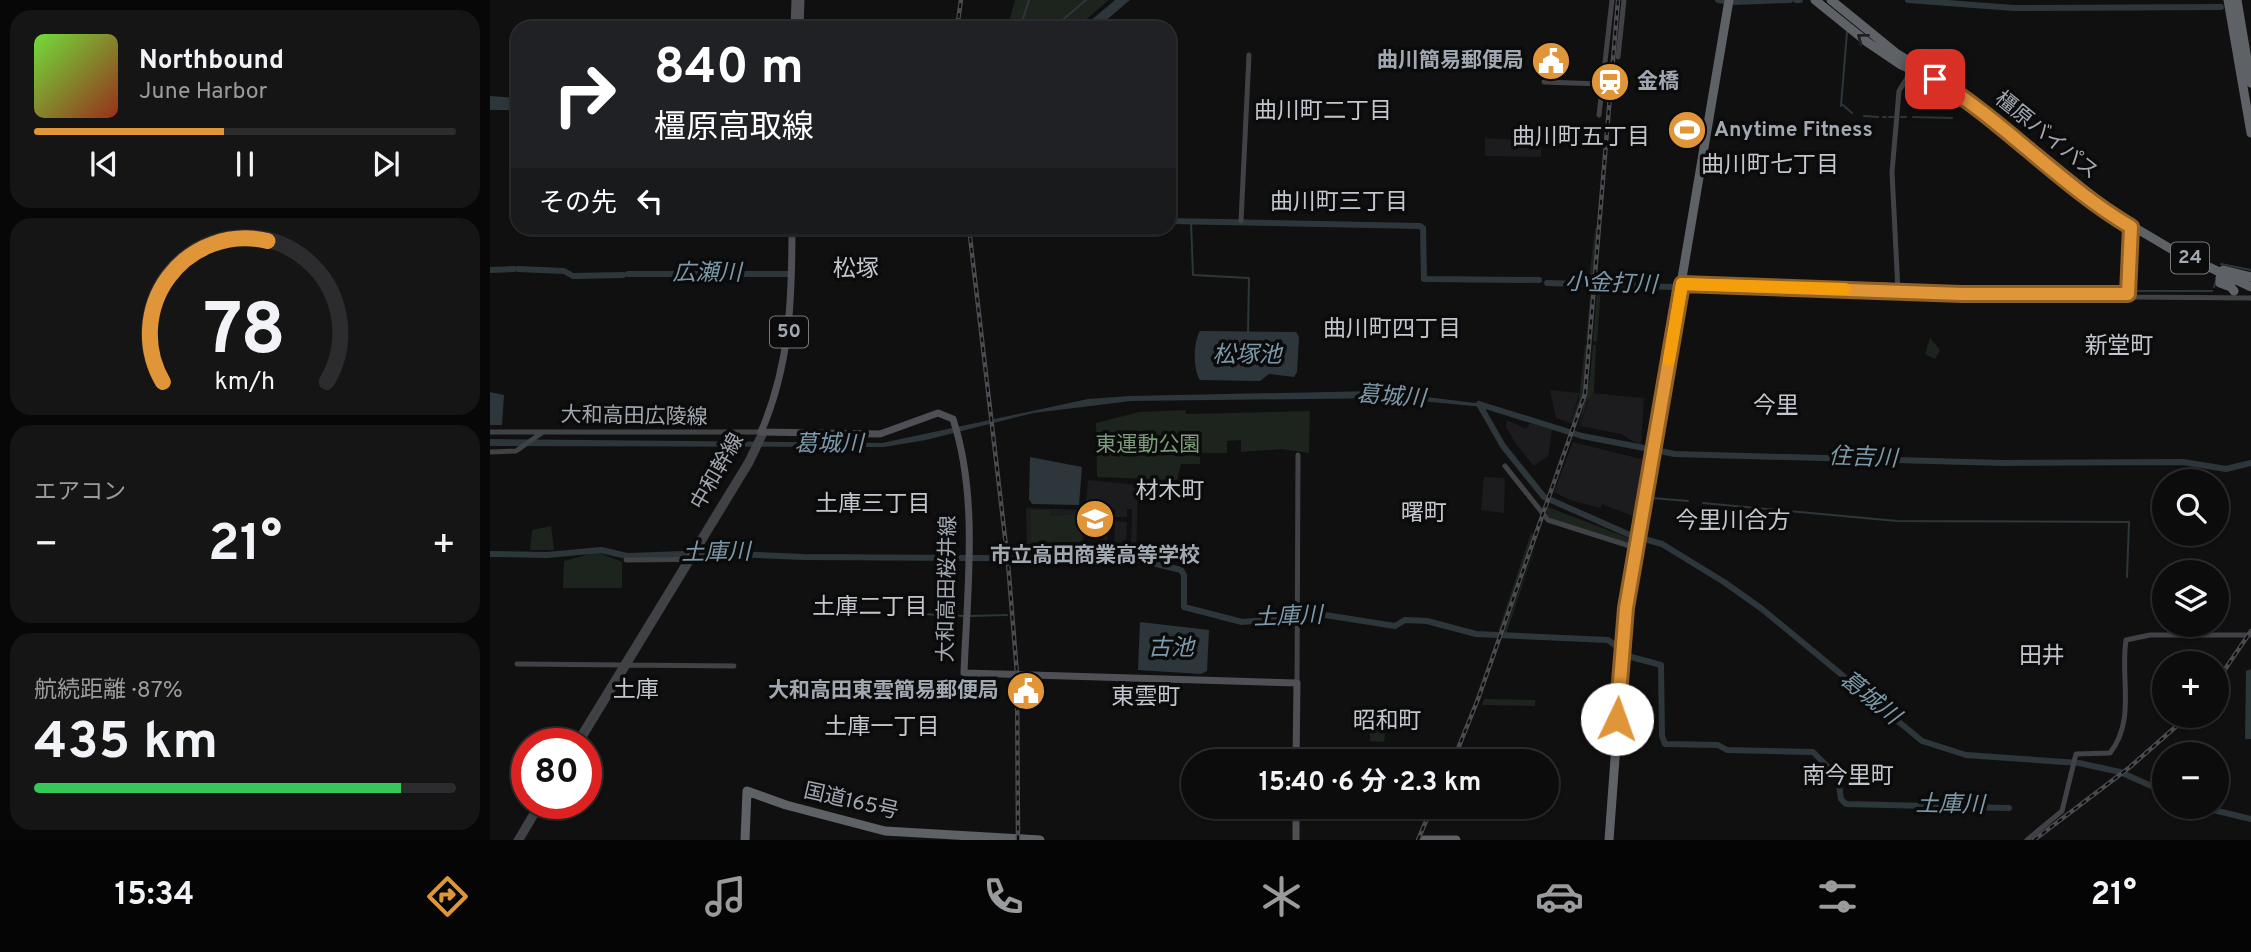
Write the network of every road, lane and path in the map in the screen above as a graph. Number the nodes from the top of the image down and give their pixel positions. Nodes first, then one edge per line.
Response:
1 (796, 0) edge
2 (801, 0) edge
3 (1612, 0) edge
4 (1623, 0) edge
5 (1729, 0) edge
6 (1815, 0) edge
7 (1831, 0) edge
8 (2235, 0) edge
9 (794, 21) edge
10 (800, 21) edge
11 (1249, 55) dead end
12 (2251, 56) edge
13 (1618, 57) dead end
14 (1914, 68) junction
15 (1544, 82) dead end
16 (2251, 83) edge
17 (1601, 84) junction
18 (2251, 107) edge
19 (1599, 115) dead end
20 (2251, 133) edge
21 (1241, 221) dead end
22 (2131, 224) junction
23 (794, 235) edge
24 (2251, 277) edge
25 (2233, 280) junction
26 (1682, 284) junction
27 (2251, 287) edge
28 (1898, 291) junction
29 (2234, 291) dead end
30 (2128, 294) junction
31 (2251, 298) edge
32 (548, 431) junction
33 (490, 432) edge
34 (762, 435) junction
35 (490, 452) edge
36 (1298, 455) dead end
37 (1505, 466) dead end
38 (1637, 546) junction
39 (693, 555) junction
40 (730, 559) dead end
41 (626, 560) dead end
42 (2251, 635) edge
43 (517, 664) dead end
44 (625, 664) junction
45 (734, 666) dead end
46 (1297, 682) junction
47 (584, 728) edge
48 (589, 728) edge
49 (1296, 749) edge
50 (531, 819) edge
51 (1296, 819) edge
52 (518, 840) edge
53 (745, 840) edge
54 (1040, 840) edge
55 (1296, 840) edge
56 (1413, 840) edge
57 (1421, 840) edge
58 (1456, 840) edge
59 (1609, 840) edge
60 (2026, 840) edge

1 - 9 main road
2 - 10 main road
3 - 17 main road
4 - 13 main road
5 - 26 highway
14 -> 6 highway, 橿原バイパス / 24
7 - 14 highway, 橿原バイパス / 24
8 - 12 highway
8 - 16 highway
8 - 18 highway
8 - 20 highway
11 - 21 main road
14 - 22 highway, 橿原バイパス / 24
14 - 28 main road
15 - 17 main road
17 - 19 main road
22 - 24 highway, 橿原バイパス / 24
22 - 25 highway, 橿原バイパス / 24
22 - 30 main road
23 - 34 main road, 中和幹線 / 50
25 - 27 highway, 橿原バイパス / 24
25 - 29 highway
26 - 28 main road
26 - 38 highway
28 - 30 main road
30 - 31 main road
32 - 33 main road, 大和高田広陵線
32 - 34 main road, 大和高田広陵線
32 - 35 main road, 大和高田広陵線
34 - 39 main road, 中和幹線
34 - 46 main road, 大和高田桜井線
36 - 46 main road
37 - 38 main road
38 - 59 highway
39 - 40 main road
39 - 41 main road
39 - 44 main road, 中和幹線
42 - 60 main road
43 - 44 main road
44 - 45 main road
44 - 47 main road, 中和幹線
44 - 48 main road, 中和幹線
46 - 49 main road
50 - 52 main road
51 - 55 main road
53 - 54 highway, 国道165号
56 - 57 highway
57 - 58 highway

